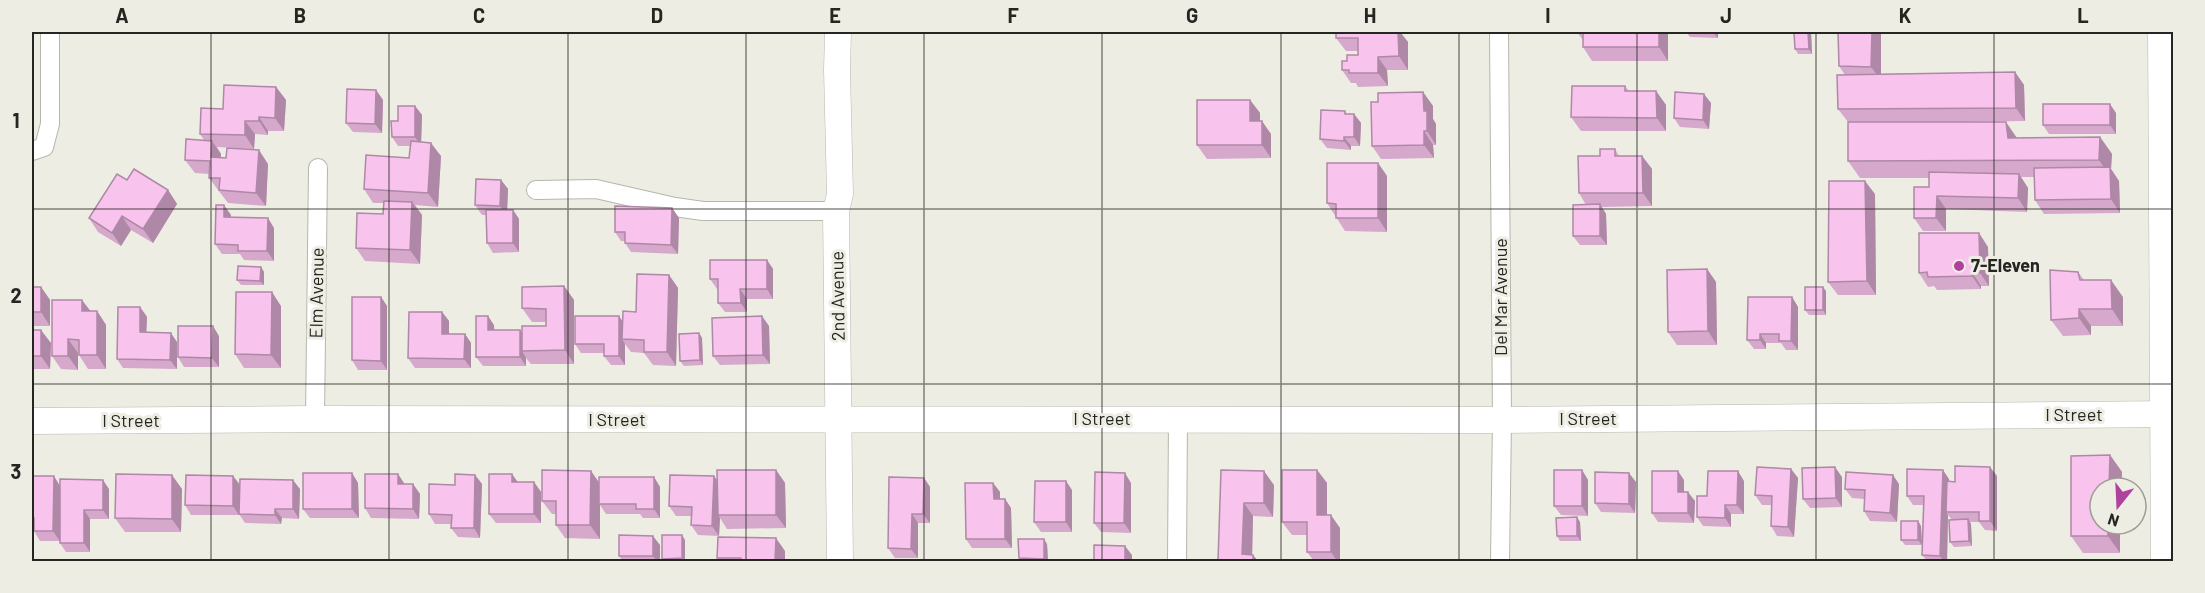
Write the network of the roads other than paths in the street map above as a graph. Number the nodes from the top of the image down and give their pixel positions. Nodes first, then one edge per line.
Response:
1 (50, 32) edge
2 (838, 32) edge
3 (1499, 32) edge
4 (2161, 32) edge
5 (32, 151) edge
6 (318, 168) dead end
7 (537, 190) dead end
8 (836, 211) junction
9 (2168, 414) edge
10 (315, 418) junction
11 (1178, 418) junction
12 (840, 420) junction
13 (1502, 420) junction
14 (32, 422) edge
15 (840, 561) edge
16 (1177, 561) edge
17 (1500, 561) edge
18 (2164, 561) edge

1 - 5 street
2 - 8 street, 2nd Avenue
3 - 13 street, Del Mar Avenue
4 - 9 street
6 - 10 street, Elm Avenue
7 - 8 street
8 - 12 street, 2nd Avenue
9 - 13 street, I Street
9 - 18 street
10 - 12 street, I Street
10 - 14 street, I Street
11 - 12 street, I Street
11 - 13 street, I Street
11 - 16 street
12 - 15 street, 2nd Avenue
13 - 17 street, Del Mar Avenue

